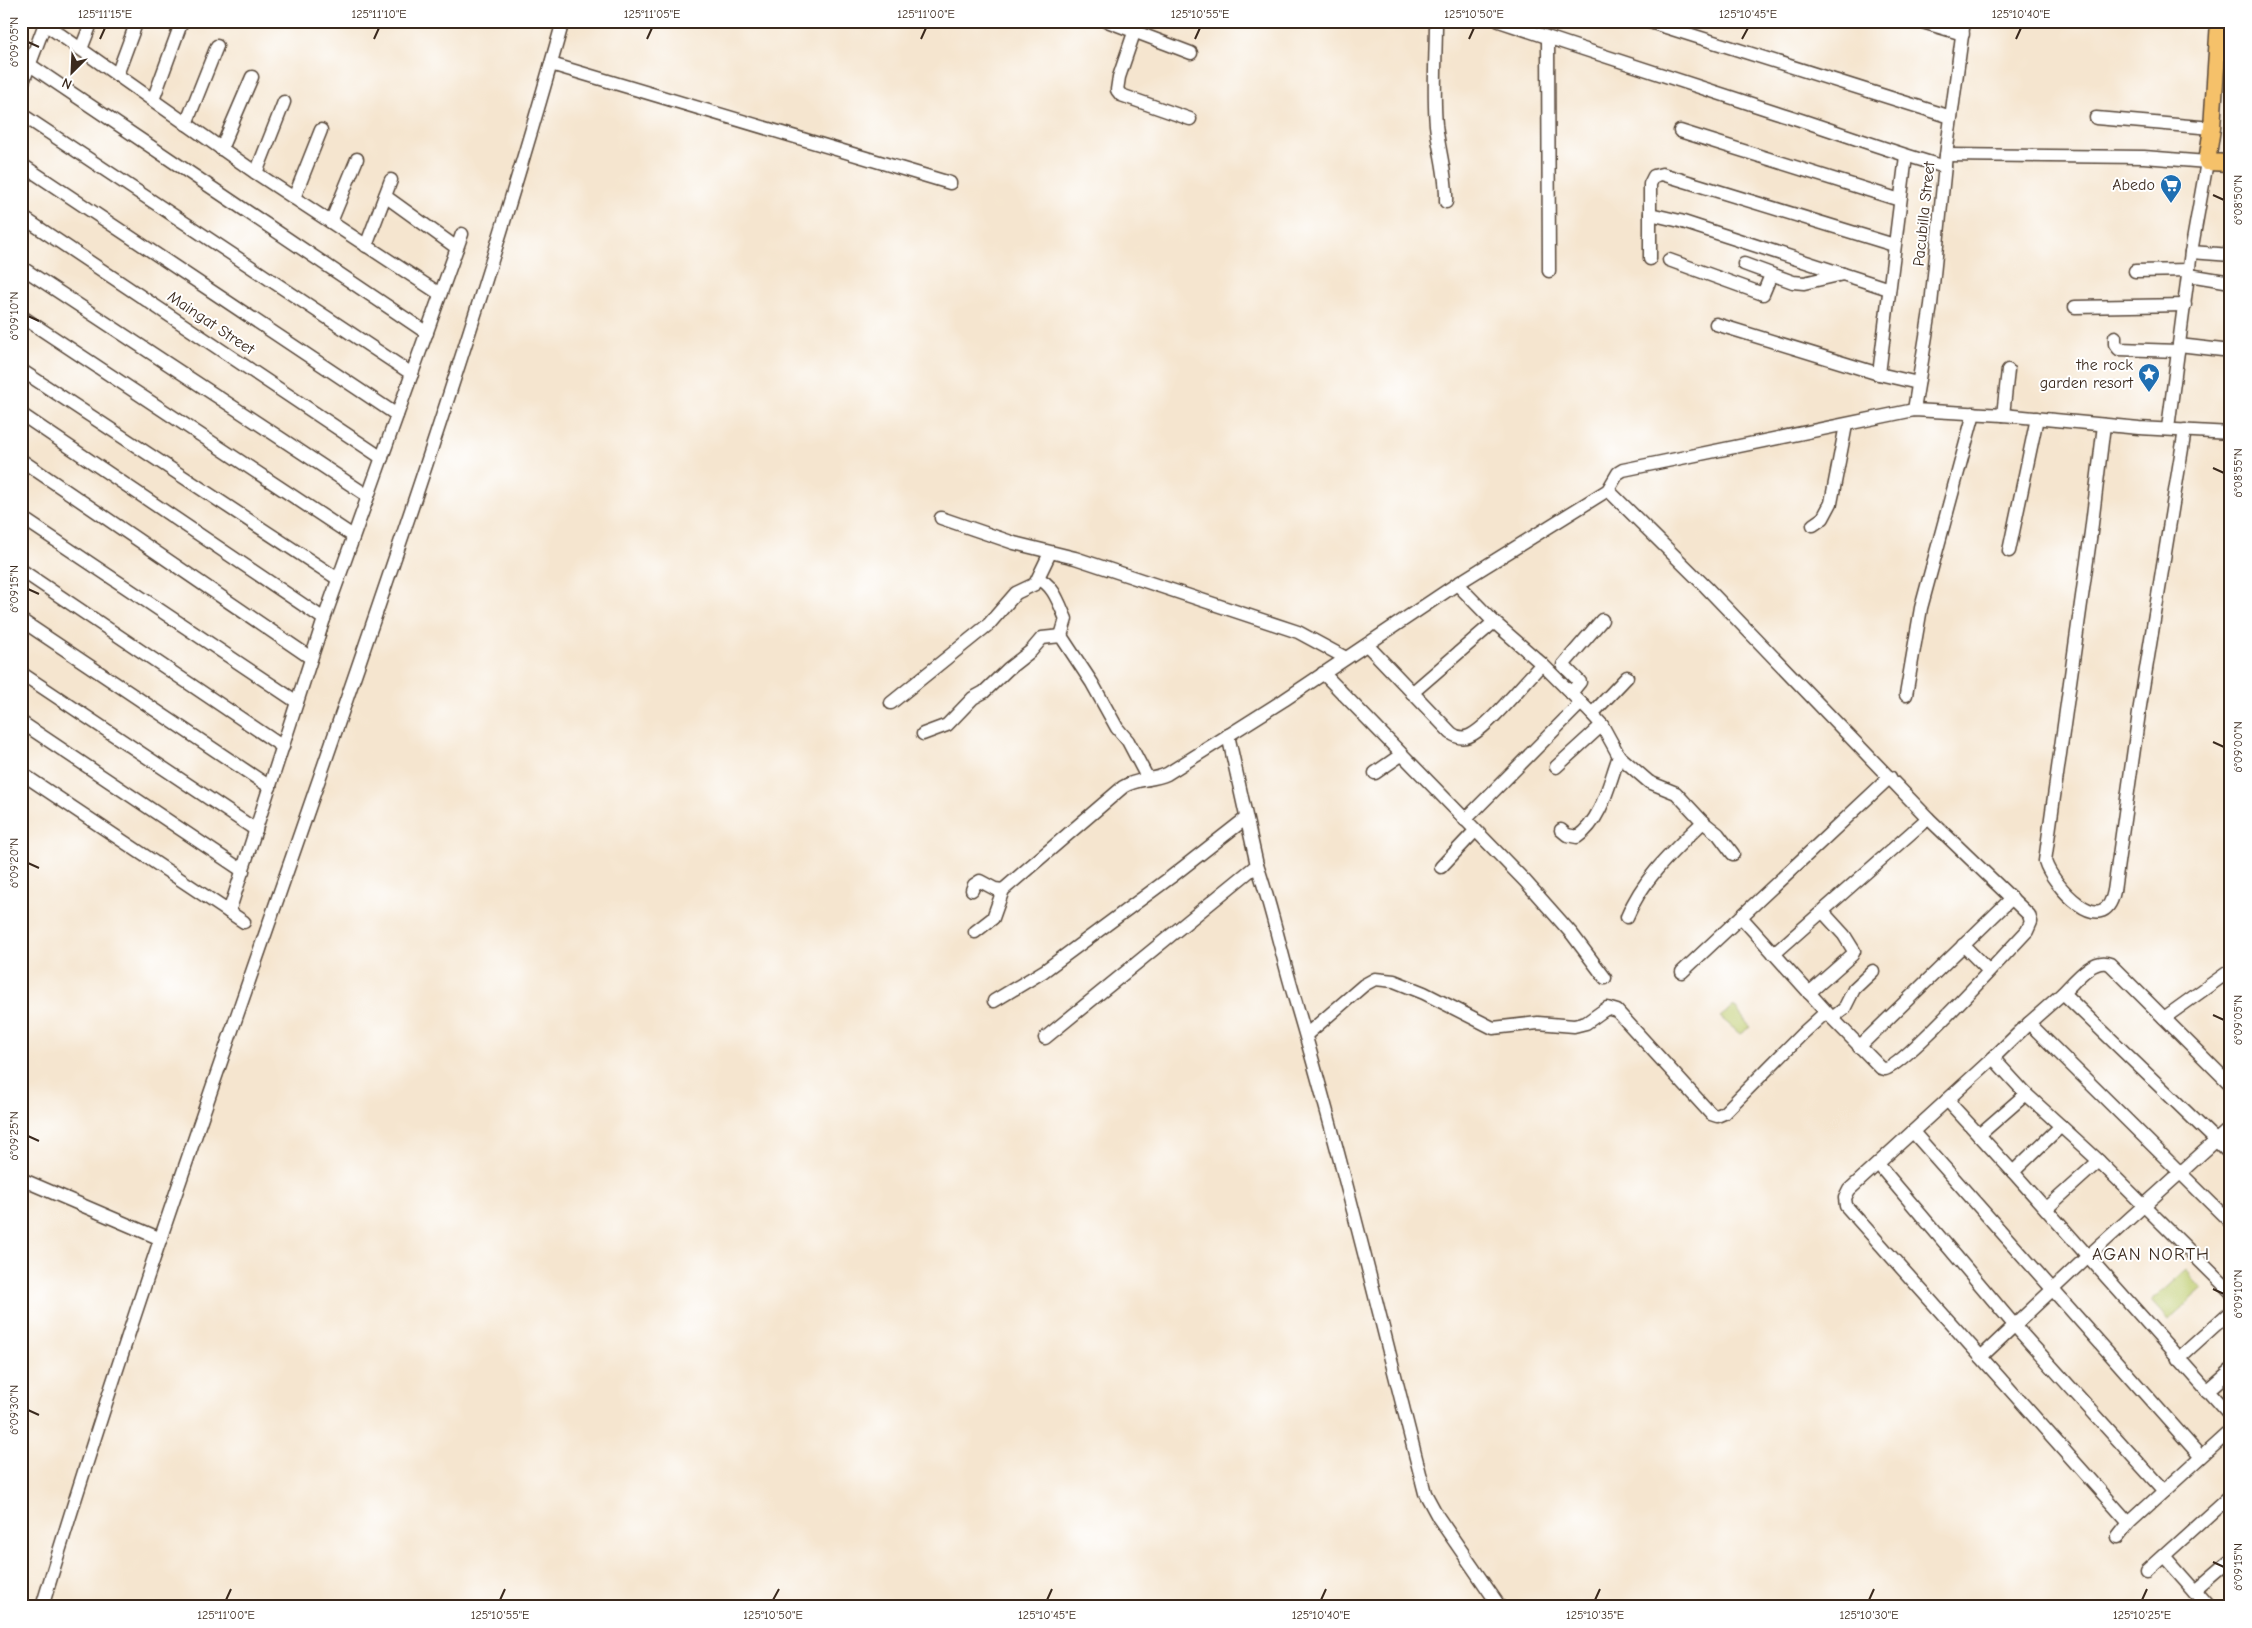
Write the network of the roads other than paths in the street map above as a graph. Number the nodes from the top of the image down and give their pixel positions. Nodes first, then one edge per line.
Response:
1 (92, 21) edge
2 (137, 21) edge
3 (182, 21) edge
4 (563, 21) edge
5 (1107, 21) edge
6 (1436, 21) edge
7 (1499, 21) edge
8 (1647, 21) edge
9 (1919, 21) edge
10 (2219, 21) edge
11 (46, 23) edge
12 (1136, 26) edge
13 (1964, 28) edge
14 (1548, 38) junction
15 (217, 46) dead end
16 (80, 50) junction
17 (1191, 53) dead end
18 (30, 64) junction
19 (551, 64) junction
20 (117, 75) junction
21 (252, 77) dead end
22 (21, 87) edge
23 (153, 100) junction
24 (284, 102) dead end
25 (21, 114) edge
26 (1951, 117) junction
27 (2096, 118) dead end
28 (1190, 119) dead end
29 (186, 124) junction
30 (2212, 128) junction
31 (321, 130) dead end
32 (1680, 131) dead end
33 (221, 149) junction
34 (1906, 156) junction
35 (357, 158) dead end
36 (1946, 161) junction
37 (2207, 162) junction
38 (2231, 163) edge
39 (21, 164) edge
40 (256, 173) junction
41 (391, 180) dead end
42 (950, 183) dead end
43 (385, 196) junction
44 (294, 198) junction
45 (1900, 200) junction
46 (1446, 202) dead end
47 (1650, 214) junction
48 (21, 216) edge
49 (331, 222) junction
50 (462, 234) dead end
51 (1894, 245) junction
52 (366, 246) junction
53 (457, 248) junction
54 (2191, 252) junction
55 (2231, 256) edge
56 (1650, 259) dead end
57 (1669, 260) dead end
58 (1744, 264) dead end
59 (21, 267) edge
60 (1549, 271) dead end
61 (2135, 271) dead end
62 (2189, 272) junction
63 (1844, 274) junction
64 (1770, 275) junction
65 (2231, 282) edge
66 (1890, 289) junction
67 (440, 294) junction
68 (2186, 305) junction
69 (2075, 307) dead end
70 (21, 316) edge
71 (1716, 324) dead end
72 (426, 333) junction
73 (2115, 337) dead end
74 (2178, 348) junction
75 (2231, 351) edge
76 (21, 370) edge
77 (2008, 370) dead end
78 (412, 374) junction
79 (1880, 374) junction
80 (1918, 383) junction
81 (1914, 410) junction
82 (1974, 413) junction
83 (21, 414) edge
84 (2003, 414) junction
85 (397, 415) junction
86 (2037, 418) junction
87 (1846, 425) junction
88 (2104, 425) junction
89 (2168, 428) junction
90 (2186, 430) junction
91 (2231, 434) edge
92 (382, 458) junction
93 (21, 460) edge
94 (1608, 490) junction
95 (368, 496) junction
96 (21, 517) edge
97 (941, 518) dead end
98 (1813, 525) dead end
99 (354, 536) junction
100 (2009, 551) dead end
101 (1050, 553) junction
102 (21, 570) edge
103 (338, 579) junction
104 (1038, 579) junction
105 (1457, 584) junction
106 (324, 618) junction
107 (21, 620) edge
108 (1602, 620) dead end
109 (1494, 622) junction
110 (1061, 636) junction
111 (1367, 645) junction
112 (312, 658) junction
113 (1346, 658) junction
114 (1542, 664) junction
115 (21, 672) edge
116 (1323, 673) junction
117 (1627, 678) dead end
118 (1412, 693) junction
119 (1571, 693) junction
120 (1906, 695) dead end
121 (297, 702) junction
122 (891, 703) dead end
123 (1581, 703) junction
124 (1592, 714) junction
125 (21, 722) edge
126 (1602, 725) junction
127 (923, 734) dead end
128 (1228, 735) junction
129 (282, 747) junction
130 (1401, 755) junction
131 (1618, 756) junction
132 (1556, 767) dead end
133 (21, 773) edge
134 (1375, 773) dead end
135 (1890, 777) junction
136 (1148, 779) junction
137 (270, 787) junction
138 (1245, 818) junction
139 (1928, 818) junction
140 (1465, 820) junction
141 (1703, 822) junction
142 (256, 830) junction
143 (1561, 830) dead end
144 (1475, 831) junction
145 (1733, 854) dead end
146 (1257, 865) junction
147 (1441, 867) dead end
148 (243, 871) junction
149 (972, 890) dead end
150 (1003, 890) junction
151 (2012, 898) junction
152 (229, 912) junction
153 (1824, 912) junction
154 (1626, 917) dead end
155 (1741, 917) junction
156 (244, 922) dead end
157 (976, 932) dead end
158 (1963, 945) junction
159 (1774, 954) junction
160 (2231, 970) edge
161 (1873, 971) dead end
162 (1989, 971) junction
163 (1682, 972) dead end
164 (1606, 978) dead end
165 (1809, 993) junction
166 (2063, 993) junction
167 (994, 1001) dead end
168 (1829, 1015) junction
169 (2164, 1018) junction
170 (2028, 1023) junction
171 (1306, 1035) junction
172 (1045, 1038) dead end
173 (1859, 1047) junction
174 (1993, 1058) junction
175 (2231, 1085) edge
176 (2026, 1094) junction
177 (1947, 1100) junction
178 (2061, 1126) junction
179 (2231, 1127) edge
180 (1913, 1132) junction
181 (1979, 1135) junction
182 (2217, 1141) junction
183 (2231, 1155) edge
184 (2099, 1161) junction
185 (1878, 1164) junction
186 (2013, 1172) junction
187 (2180, 1174) junction
188 (21, 1179) edge
189 (2144, 1208) junction
190 (2046, 1209) junction
191 (2231, 1223) edge
192 (160, 1239) junction
193 (2087, 1257) junction
194 (2051, 1290) junction
195 (2231, 1292) edge
196 (2231, 1311) edge
197 (2015, 1326) junction
198 (1981, 1357) junction
199 (2178, 1359) junction
200 (2231, 1370) edge
201 (2207, 1391) junction
202 (2231, 1416) edge
203 (2231, 1430) edge
204 (2200, 1457) junction
205 (2164, 1490) junction
206 (2231, 1495) edge
207 (2129, 1523) junction
208 (2118, 1537) dead end
209 (2164, 1556) junction
210 (2231, 1560) edge
211 (2147, 1571) dead end
212 (2195, 1591) junction
213 (42, 1607) edge
214 (1500, 1607) edge
215 (2209, 1607) edge

1 - 16 street
2 - 20 street
3 - 23 street
4 - 19 street
5 - 12 street
6 - 46 street
7 - 14 street
8 - 26 street
9 - 13 street
10 - 30 main road
11 - 16 street
11 - 18 street
12 - 17 street
12 - 28 street
13 - 26 street, Pacubilla Street
14 - 34 street
14 - 60 street
15 - 29 street
16 - 20 street
18 - 22 street
18 - 72 street
19 - 42 street
19 - 192 street
20 - 23 street
21 - 33 street
23 - 29 street
24 - 40 street
25 - 78 street
26 - 36 street, Pacubilla Street
27 - 30 street
29 - 33 street
30 - 37 main road
31 - 44 street
32 - 45 street
33 - 40 street
34 - 36 street
34 - 45 street
35 - 49 street
36 - 37 street
36 - 80 street, Pacubilla Street
37 - 38 main road
37 - 54 street
39 - 85 street
40 - 44 street
41 - 43 street
43 - 52 street
43 - 53 street
44 - 49 street
45 - 51 street
47 - 51 street
47 - 56 street
47 - 63 street
48 - 92 street, Maingat Street
49 - 52 street
50 - 53 street
51 - 66 street
52 - 67 street
53 - 67 street
54 - 55 street
54 - 62 street
57 - 64 street
58 - 64 street
59 - 95 street
61 - 62 street
62 - 65 street
62 - 68 street
63 - 64 street
63 - 66 street
66 - 79 street
67 - 72 street
68 - 69 street
68 - 74 street
70 - 99 street
71 - 79 street
72 - 78 street
73 - 74 street
74 - 75 street
74 - 89 street
76 - 103 street
77 - 84 street
78 - 85 street
79 - 80 street
80 - 81 street, Pacubilla Street
81 - 82 street
81 - 87 street
82 - 84 street
82 - 120 street
83 - 106 street
84 - 86 street
85 - 92 street
86 - 88 street
86 - 100 street
87 - 94 street
87 - 98 street
88 - 89 street
88 - 90 street
89 - 90 street
90 - 91 street
92 - 95 street
93 - 112 street
94 - 105 street
94 - 135 street
95 - 99 street
96 - 121 street
97 - 101 street
99 - 103 street
101 - 104 street
101 - 113 street
102 - 129 street
103 - 106 street
104 - 110 street
104 - 122 street
105 - 109 street
105 - 111 street
106 - 112 street
107 - 137 street
108 - 119 street
109 - 114 street
109 - 118 street
110 - 127 street
110 - 136 street
111 - 113 street
111 - 118 street
112 - 121 street
113 - 116 street
114 - 118 street
114 - 119 street
115 - 142 street
116 - 128 street
116 - 130 street
117 - 124 street
119 - 123 street
121 - 129 street
123 - 124 street
123 - 140 street
124 - 126 street
125 - 148 street
126 - 131 street
126 - 132 street
128 - 136 street
128 - 138 street
129 - 137 street
130 - 134 street
130 - 140 street
131 - 141 street
131 - 143 street
133 - 152 street
135 - 139 street
135 - 155 street
136 - 150 street
137 - 142 street
138 - 146 street
138 - 167 street
139 - 151 street
139 - 153 street
140 - 144 street
141 - 145 street
141 - 154 street
142 - 148 street
144 - 147 street
144 - 164 street
146 - 171 street
146 - 172 street
148 - 152 street
149 - 150 street
150 - 157 street
151 - 158 street
151 - 162 street
152 - 156 street
153 - 159 street
153 - 165 street
155 - 159 street
155 - 163 street
158 - 162 street
158 - 173 street
159 - 165 street
160 - 169 street
161 - 168 street
162 - 173 street
165 - 168 street
166 - 169 street
166 - 170 street
166 - 182 street
168 - 171 street
168 - 173 street
169 - 175 street
170 - 174 street
170 - 187 street
171 - 214 street
174 - 176 street
174 - 177 street
176 - 178 street
176 - 181 street
177 - 180 street
177 - 181 street
178 - 184 street
178 - 186 street
179 - 182 street
180 - 185 street
180 - 194 street
181 - 186 street
182 - 183 street
182 - 187 street
184 - 189 street
184 - 190 street
185 - 197 street
185 - 198 street
186 - 190 street
187 - 189 street
187 - 191 street
188 - 192 street
189 - 193 street
189 - 195 street
190 - 193 street
192 - 213 street
193 - 194 street
193 - 199 street
194 - 197 street
194 - 204 street
196 - 199 street
197 - 198 street
197 - 205 street
198 - 207 street
199 - 201 street
200 - 201 street
201 - 202 street
203 - 204 street
204 - 205 street
205 - 207 street
206 - 209 street
207 - 208 street
209 - 211 street
209 - 212 street
210 - 212 street
212 - 215 street

